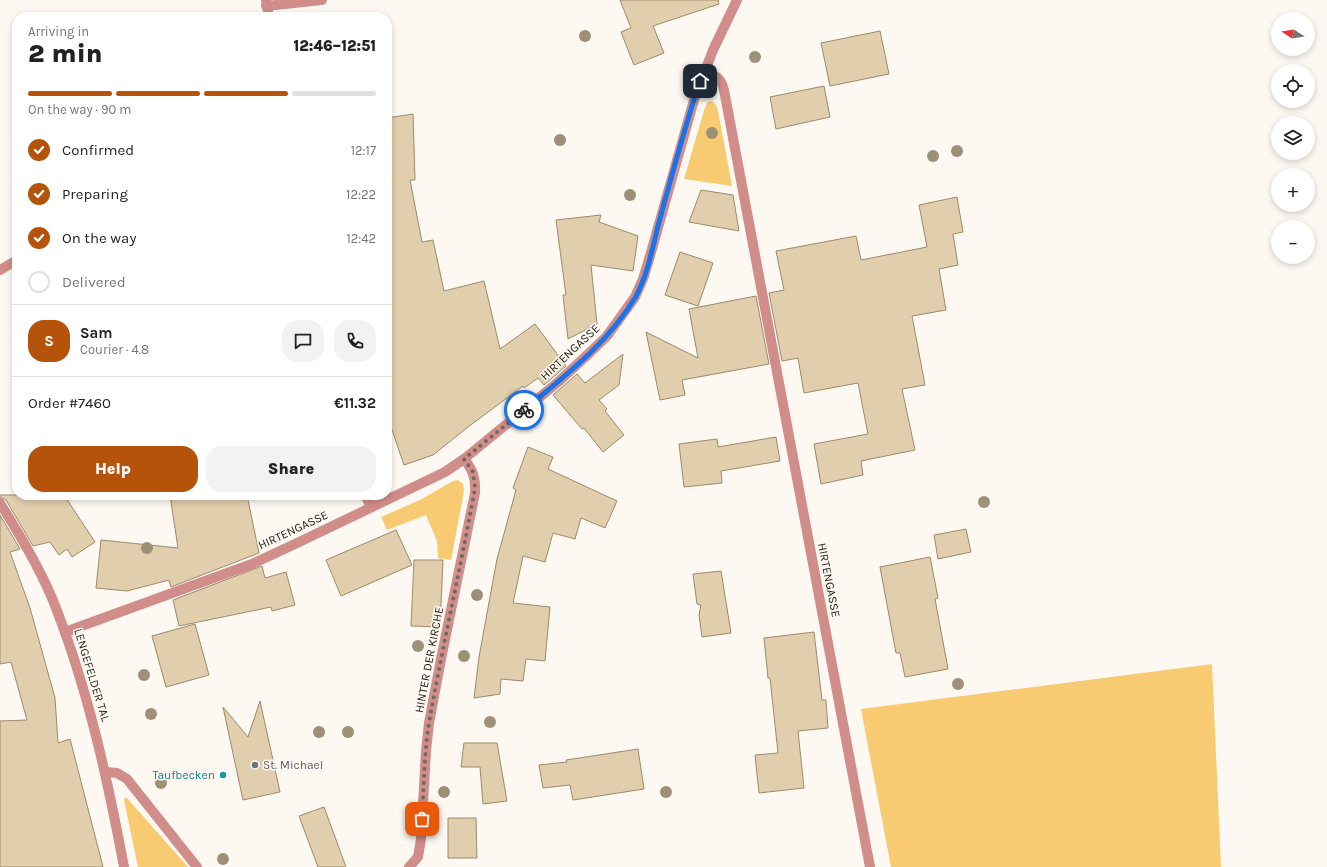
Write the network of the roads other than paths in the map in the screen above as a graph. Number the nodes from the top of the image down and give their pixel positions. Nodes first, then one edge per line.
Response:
1 (322, 0) edge
2 (737, 0) edge
3 (266, 3) edge
4 (704, 72) junction
5 (12, 263) edge
6 (0, 270) edge
7 (464, 459) junction
8 (392, 497) edge
9 (368, 500) edge
10 (386, 500) edge
11 (0, 502) edge
12 (371, 507) junction
13 (65, 632) junction
14 (106, 772) junction
15 (124, 867) edge
16 (197, 867) edge
17 (409, 867) edge
18 (870, 867) edge

1 - 3 street
2 - 4 street, HIRTENGASSE
4 - 7 street, HIRTENGASSE
4 - 18 street, HIRTENGASSE
5 - 6 street
7 - 8 street, HIRTENGASSE
7 - 17 street, HINTER DER KIRCHE
9 - 12 street
10 - 12 street, HIRTENGASSE
11 - 13 street, LENGEFELDER TAL
12 - 13 street, HIRTENGASSE
13 - 14 street, LENGEFELDER TAL
14 - 15 street, LENGEFELDER TAL
14 - 16 street

